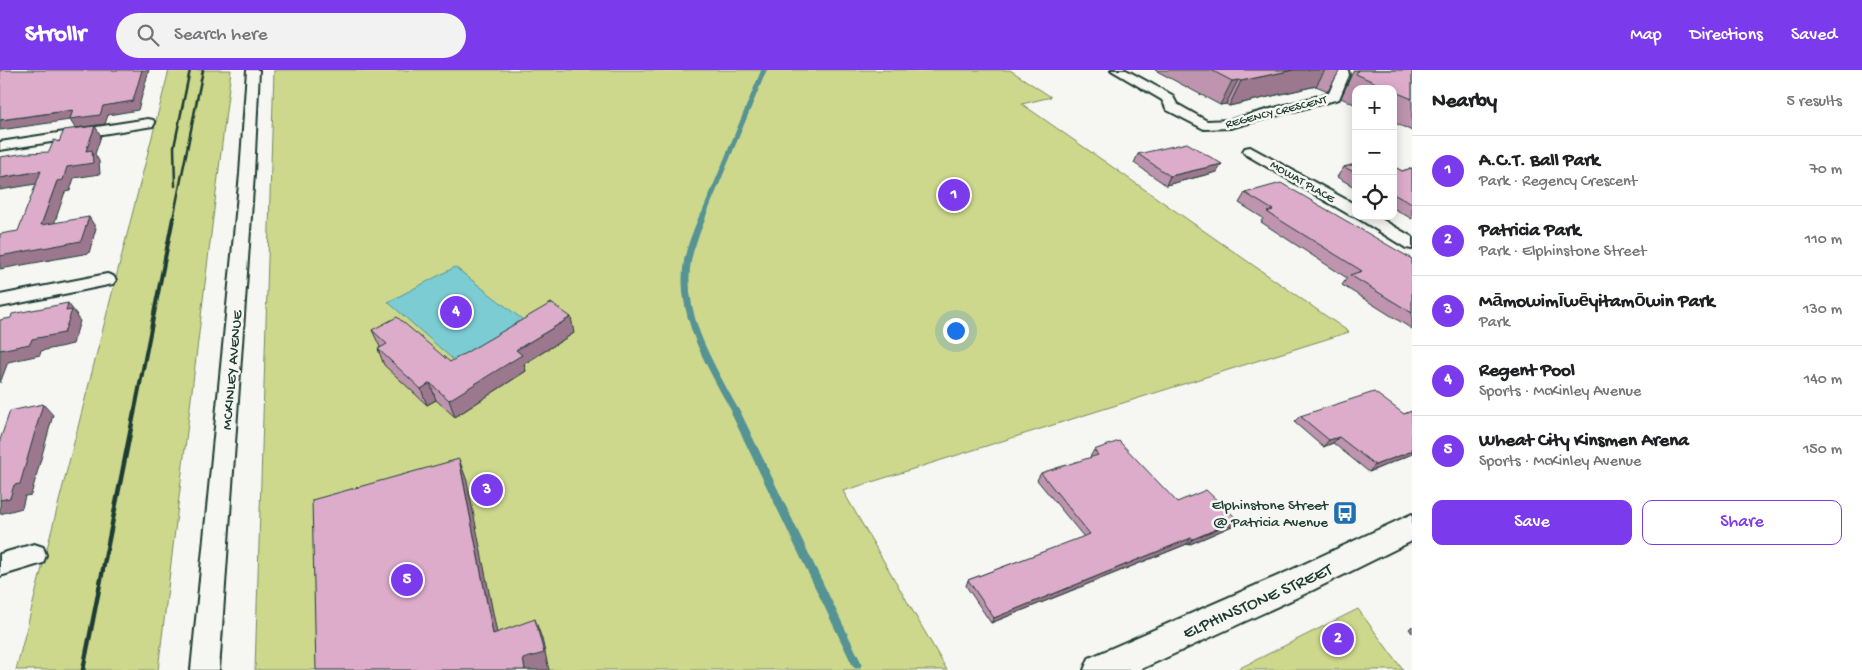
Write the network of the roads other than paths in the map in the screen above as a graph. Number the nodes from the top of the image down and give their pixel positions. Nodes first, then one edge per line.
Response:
1 (254, 70) edge
2 (1117, 70) edge
3 (1342, 70) edge
4 (148, 123) dead end
5 (0, 146) edge
6 (1250, 151) dead end
7 (1352, 210) edge
8 (1371, 220) edge
9 (1412, 244) edge
10 (107, 280) dead end
11 (0, 301) edge
12 (1412, 527) edge
13 (34, 556) dead end
14 (0, 565) edge
15 (205, 670) edge
16 (1101, 670) edge

1 - 15 street, MCKINLEY AVENUE
2 - 3 street, REGENCY CRESCENT
4 - 5 street
6 - 7 street, MOWAT PLACE
8 - 9 street
10 - 11 street
12 - 16 street, ELPHINSTONE STREET
13 - 14 street

